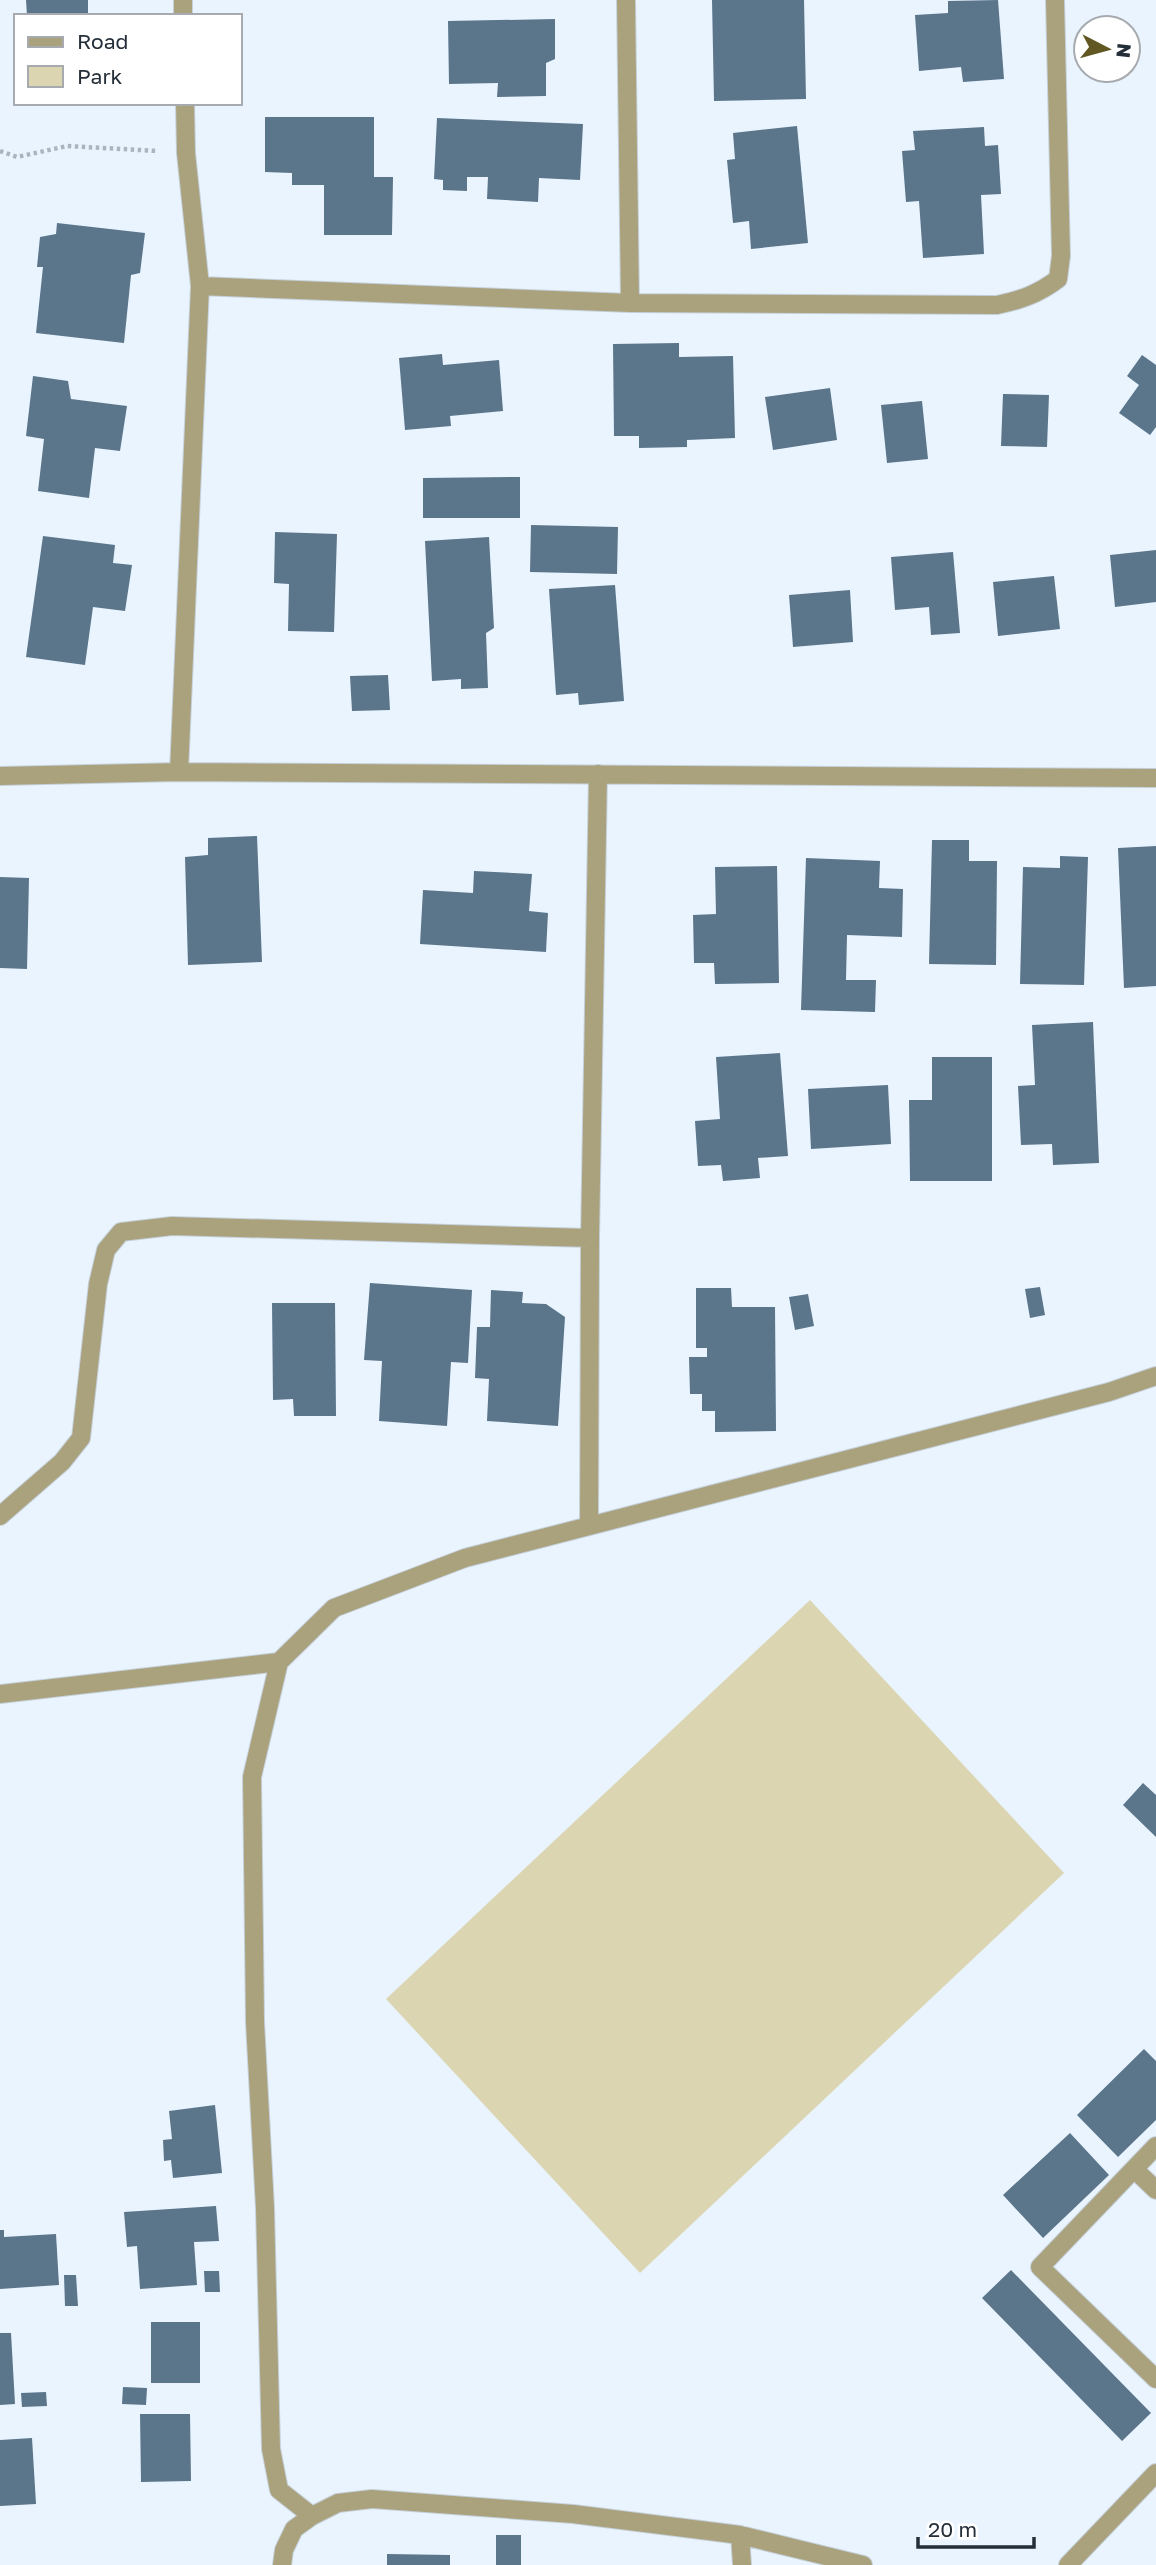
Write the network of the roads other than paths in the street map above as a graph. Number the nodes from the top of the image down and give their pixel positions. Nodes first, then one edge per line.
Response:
1 (626, 0) edge
2 (1055, 0) edge
3 (185, 105) edge
4 (200, 286) junction
5 (630, 303) junction
6 (179, 772) junction
7 (598, 774) junction
8 (0, 776) edge
9 (1156, 778) edge
10 (590, 1238) junction
11 (1156, 1376) edge
12 (0, 1516) edge
13 (589, 1526) junction
14 (279, 1662) junction
15 (0, 1694) edge
16 (1156, 2146) edge
17 (1134, 2169) junction
18 (1156, 2190) edge
19 (1155, 2377) edge
20 (1156, 2473) edge
21 (312, 2516) junction
22 (740, 2535) junction
23 (282, 2565) edge
24 (742, 2565) edge
25 (863, 2565) edge
26 (1068, 2565) edge

1 - 5 street
2 - 5 street
3 - 4 street
4 - 5 street
4 - 6 street
6 - 7 street
6 - 8 street
7 - 9 street
7 - 10 street
10 - 12 street
10 - 13 street
11 - 13 street
13 - 14 street
14 - 15 street
14 - 21 street
16 - 17 street
17 - 18 street
17 - 19 street
20 - 26 street
21 - 22 street
21 - 23 street
22 - 24 street
22 - 25 street

